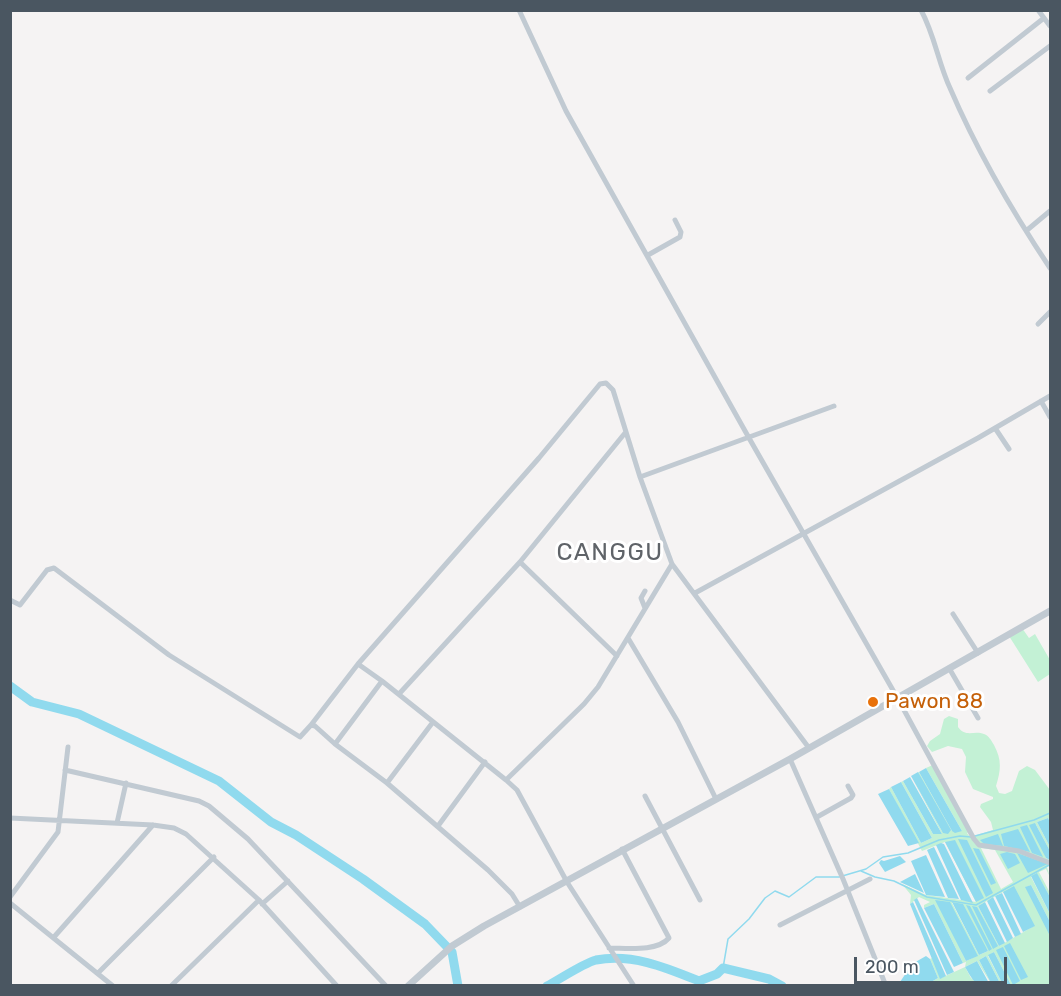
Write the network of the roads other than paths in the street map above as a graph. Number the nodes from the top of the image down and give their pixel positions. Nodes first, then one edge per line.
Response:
1 (519, 10) edge
2 (921, 10) edge
3 (1038, 10) edge
4 (1044, 18) junction
5 (1050, 26) edge
6 (1050, 46) edge
7 (968, 78) dead end
8 (990, 92) dead end
9 (1050, 212) edge
10 (675, 220) dead end
11 (1026, 231) junction
12 (648, 255) junction
13 (1050, 268) edge
14 (1050, 312) edge
15 (1038, 324) dead end
16 (1050, 396) edge
17 (1041, 401) junction
18 (834, 406) dead end
19 (1050, 417) edge
20 (995, 428) junction
21 (626, 433) junction
22 (749, 438) junction
23 (1009, 449) dead end
24 (640, 477) junction
25 (803, 533) junction
26 (520, 562) junction
27 (672, 564) junction
28 (645, 591) dead end
29 (695, 593) junction
30 (10, 600) edge
31 (645, 608) junction
32 (1050, 611) edge
33 (953, 614) dead end
34 (628, 638) junction
35 (978, 653) junction
36 (617, 656) junction
37 (358, 664) junction
38 (949, 668) junction
39 (382, 681) junction
40 (399, 694) junction
41 (898, 699) junction
42 (978, 718) dead end
43 (433, 722) junction
44 (312, 725) junction
45 (335, 744) junction
46 (68, 747) dead end
47 (809, 748) junction
48 (790, 759) junction
49 (484, 762) junction
50 (65, 771) junction
51 (506, 780) junction
52 (126, 783) junction
53 (387, 783) junction
54 (848, 786) dead end
55 (645, 796) dead end
56 (716, 798) junction
57 (817, 817) junction
58 (10, 818) edge
59 (60, 821) junction
60 (117, 823) junction
61 (153, 825) junction
62 (438, 826) junction
63 (662, 827) junction
64 (622, 849) junction
65 (214, 857) junction
66 (1050, 863) edge
67 (870, 879) dead end
68 (288, 881) junction
69 (567, 882) junction
70 (848, 890) junction
71 (10, 897) edge
72 (700, 900) dead end
73 (261, 902) junction
74 (10, 903) edge
75 (520, 907) junction
76 (780, 925) dead end
77 (54, 937) junction
78 (610, 950) junction
79 (98, 974) junction
80 (113, 986) edge
81 (171, 986) edge
82 (337, 986) edge
83 (386, 986) edge
84 (408, 986) edge
85 (634, 986) edge
86 (886, 986) edge

1 - 12 street
2 - 11 street
3 - 4 street
4 - 5 street
4 - 7 street
6 - 8 street
9 - 11 street
10 - 12 street
11 - 13 street
12 - 22 street
14 - 15 street
16 - 17 street
17 - 19 street
17 - 20 street
18 - 22 street
20 - 23 street
20 - 25 street
21 - 24 street
21 - 26 street
21 - 37 street
22 - 24 street
22 - 25 street
24 - 27 street
25 - 29 street
25 - 41 street
26 - 36 street
26 - 40 street
27 - 29 street
27 - 31 street
28 - 31 street
29 - 47 street
30 - 44 street
31 - 34 street
32 - 35 street
33 - 35 street
34 - 36 street
34 - 56 street
35 - 38 street
36 - 51 street
37 - 39 street
37 - 44 street
38 - 41 street
38 - 42 street
39 - 40 street
39 - 45 street
40 - 43 street
41 - 47 street
41 - 66 street
43 - 49 street
43 - 53 street
44 - 45 street
45 - 53 street
46 - 50 street
47 - 48 street
48 - 56 street
48 - 57 street
49 - 51 street
49 - 62 street
50 - 52 street
50 - 59 street
51 - 69 street
52 - 60 street
52 - 68 street
53 - 62 street
54 - 57 street
55 - 63 street
56 - 63 street
57 - 70 street
58 - 59 street
59 - 60 street
59 - 71 street
60 - 61 street
61 - 65 street
61 - 77 street
62 - 75 street
63 - 64 street
63 - 72 street
64 - 69 street
64 - 78 street
65 - 73 street
65 - 79 street
67 - 70 street
68 - 73 street
68 - 83 street
69 - 75 street
69 - 78 street
70 - 76 street
70 - 86 street
73 - 81 street
73 - 82 street
74 - 77 street
75 - 84 street
77 - 79 street
78 - 85 street
79 - 80 street

